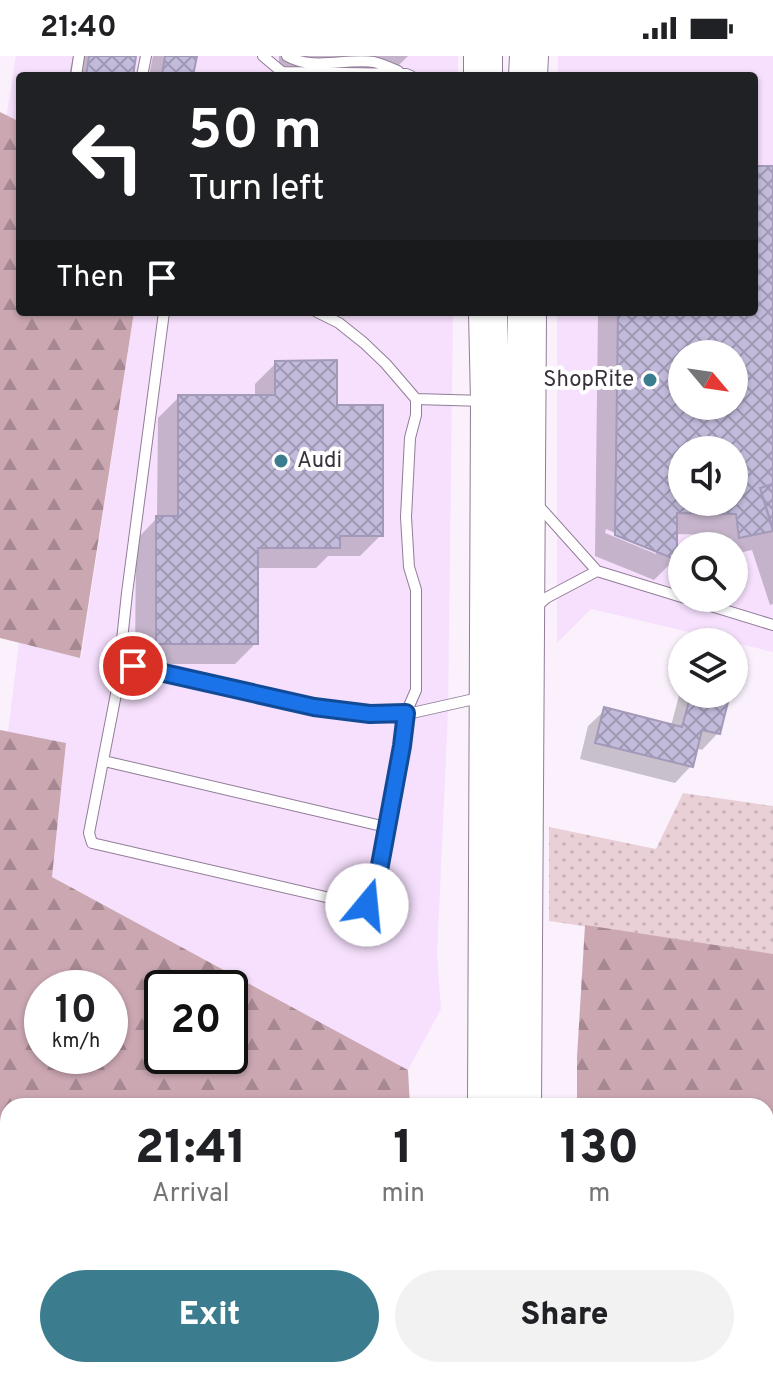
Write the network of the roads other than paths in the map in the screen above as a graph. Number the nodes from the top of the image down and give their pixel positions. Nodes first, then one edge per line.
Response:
1 (263, 56) edge
2 (287, 56) edge
3 (282, 72) edge
4 (401, 72) edge
5 (163, 316) edge
6 (325, 316) edge
7 (488, 316) edge
8 (527, 316) edge
9 (416, 399) junction
10 (490, 401) junction
11 (526, 492) junction
12 (597, 571) junction
13 (525, 617) junction
14 (773, 625) edge
15 (122, 663) junction
16 (489, 695) junction
17 (406, 713) junction
18 (104, 761) junction
19 (386, 827) junction
20 (487, 1098) edge
21 (522, 1098) edge

1 - 3 lane
2 - 4 lane
5 - 15 lane
6 - 9 lane
7 - 10 highway
8 - 11 highway
9 - 10 lane
9 - 17 lane
10 - 16 highway
11 - 12 lane
11 - 13 highway
12 - 13 lane
12 - 14 lane
13 - 21 highway
15 - 17 lane
15 - 18 lane
16 - 17 lane
16 - 20 highway
17 - 19 lane
18 - 19 lane
18 - 19 lane

